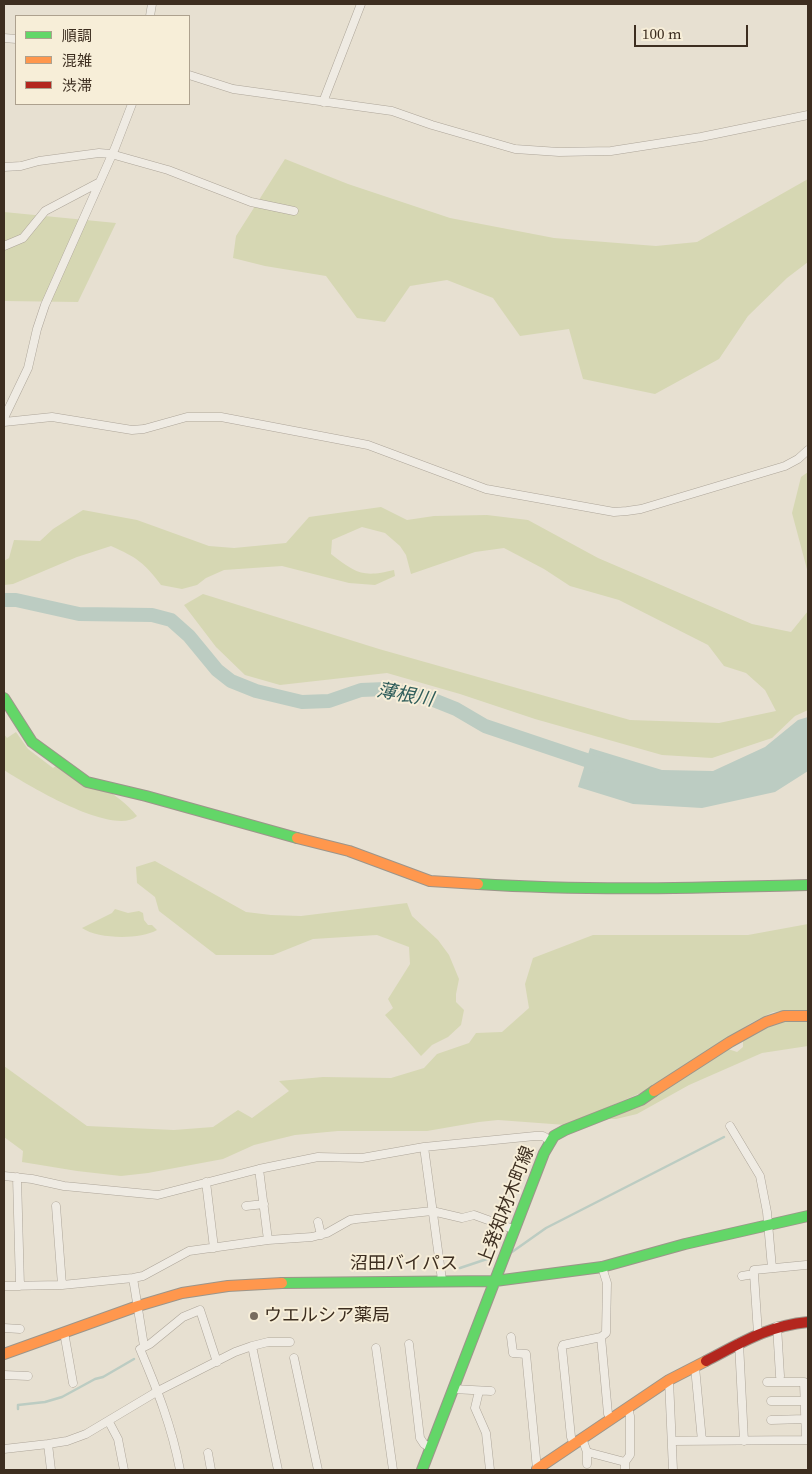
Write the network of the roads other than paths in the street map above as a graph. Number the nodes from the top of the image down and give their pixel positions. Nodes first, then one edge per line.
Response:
1 (361, 4) edge
2 (190, 75) edge
3 (323, 102) junction
4 (132, 105) edge
5 (808, 115) edge
6 (111, 154) junction
7 (4, 166) edge
8 (98, 183) junction
9 (294, 211) dead end
10 (4, 246) edge
11 (4, 420) edge
12 (808, 450) edge
13 (4, 698) edge
14 (808, 885) edge
15 (808, 1016) edge
16 (730, 1126) dead end
17 (550, 1141) junction
18 (424, 1147) junction
19 (259, 1169) junction
20 (4, 1176) edge
21 (17, 1177) junction
22 (206, 1182) junction
23 (264, 1204) junction
24 (56, 1206) dead end
25 (246, 1206) dead end
26 (432, 1211) junction
27 (808, 1216) edge
28 (318, 1222) dead end
29 (768, 1226) junction
30 (513, 1229) junction
31 (321, 1235) junction
32 (268, 1240) junction
33 (214, 1248) junction
34 (806, 1265) dead end
35 (602, 1267) junction
36 (772, 1268) junction
37 (754, 1274) junction
38 (742, 1276) dead end
39 (133, 1278) junction
40 (442, 1280) junction
41 (495, 1280) junction
42 (62, 1285) junction
43 (4, 1286) edge
44 (20, 1286) junction
45 (138, 1306) junction
46 (808, 1322) edge
47 (777, 1326) junction
48 (4, 1328) edge
49 (20, 1328) dead end
50 (64, 1332) junction
51 (758, 1334) junction
52 (511, 1337) dead end
53 (601, 1337) junction
54 (290, 1342) dead end
55 (739, 1343) junction
56 (409, 1344) dead end
57 (144, 1346) junction
58 (252, 1346) junction
59 (376, 1348) dead end
60 (4, 1354) edge
61 (294, 1358) dead end
62 (216, 1362) junction
63 (695, 1367) junction
64 (4, 1375) edge
65 (28, 1376) dead end
66 (780, 1376) dead end
67 (669, 1380) junction
68 (767, 1382) dead end
69 (73, 1384) dead end
70 (453, 1390) junction
71 (158, 1391) junction
72 (479, 1391) junction
73 (491, 1391) dead end
74 (771, 1401) dead end
75 (804, 1401) junction
76 (628, 1408) junction
77 (612, 1418) junction
78 (805, 1419) junction
79 (771, 1420) dead end
80 (109, 1422) junction
81 (807, 1440) edge
82 (578, 1441) junction
83 (702, 1441) junction
84 (744, 1441) junction
85 (672, 1442) junction
86 (48, 1444) junction
87 (431, 1448) junction
88 (4, 1449) edge
89 (588, 1452) junction
90 (208, 1454) dead end
91 (625, 1462) junction
92 (587, 1464) dead end
93 (51, 1470) edge
94 (124, 1470) edge
95 (180, 1470) edge
96 (211, 1470) edge
97 (278, 1470) edge
98 (318, 1470) edge
99 (393, 1470) edge
100 (422, 1470) edge
101 (490, 1470) edge
102 (537, 1470) edge
103 (625, 1470) edge
104 (673, 1470) edge

1 - 3 street
2 - 3 street
3 - 5 street
4 - 6 street
6 - 7 street
6 - 8 street
6 - 9 street
8 - 10 street
8 - 11 street
11 - 12 street
13 - 14 street
15 - 17 street, 上発知材木町線
16 - 29 street
17 - 18 street
17 - 30 street, 上発知材木町線
18 - 19 street
18 - 26 street
19 - 22 street
19 - 23 street
20 - 21 street
21 - 22 street
21 - 44 street
22 - 33 street
23 - 25 street
23 - 32 street
24 - 42 street
26 - 30 street
26 - 31 street
26 - 40 street
27 - 29 street, 沼田バイパス
28 - 31 street
29 - 35 street, 沼田バイパス
29 - 36 street
30 - 41 street, 上発知材木町線
31 - 32 street
32 - 33 street
33 - 39 street
34 - 36 street
35 - 41 street, 沼田バイパス
35 - 53 street
36 - 37 street
37 - 38 street
37 - 51 street
39 - 42 street
39 - 45 street
40 - 41 street, 沼田バイパス
40 - 45 street, 沼田バイパス
41 - 70 street, 上発知材木町線
42 - 44 street
43 - 44 street
45 - 50 street, 沼田バイパス
45 - 57 street
46 - 47 street
47 - 51 street
47 - 66 street
48 - 49 street
50 - 60 street, 沼田バイパス
50 - 69 street
51 - 55 street
52 - 102 street
53 - 77 street
53 - 82 street
54 - 58 street
55 - 63 street
55 - 84 street
56 - 87 street
57 - 62 street
57 - 71 street
58 - 62 street
58 - 97 street
59 - 99 street
61 - 98 street
62 - 71 street
63 - 67 street
63 - 83 street
64 - 65 street
67 - 76 street
67 - 85 street
68 - 75 street
70 - 72 street
70 - 87 street, 上発知材木町線
71 - 80 street
71 - 95 street
72 - 73 street
72 - 101 street
74 - 75 street
75 - 78 street
76 - 77 street
76 - 91 street
77 - 82 street
78 - 79 street
78 - 81 street
80 - 86 street
80 - 94 street
81 - 84 street
82 - 89 street
82 - 102 street
83 - 84 street
83 - 85 street
85 - 104 street
86 - 88 street
86 - 93 street
87 - 100 street, 上発知材木町線
89 - 91 street
89 - 92 street
90 - 96 street
91 - 103 street

